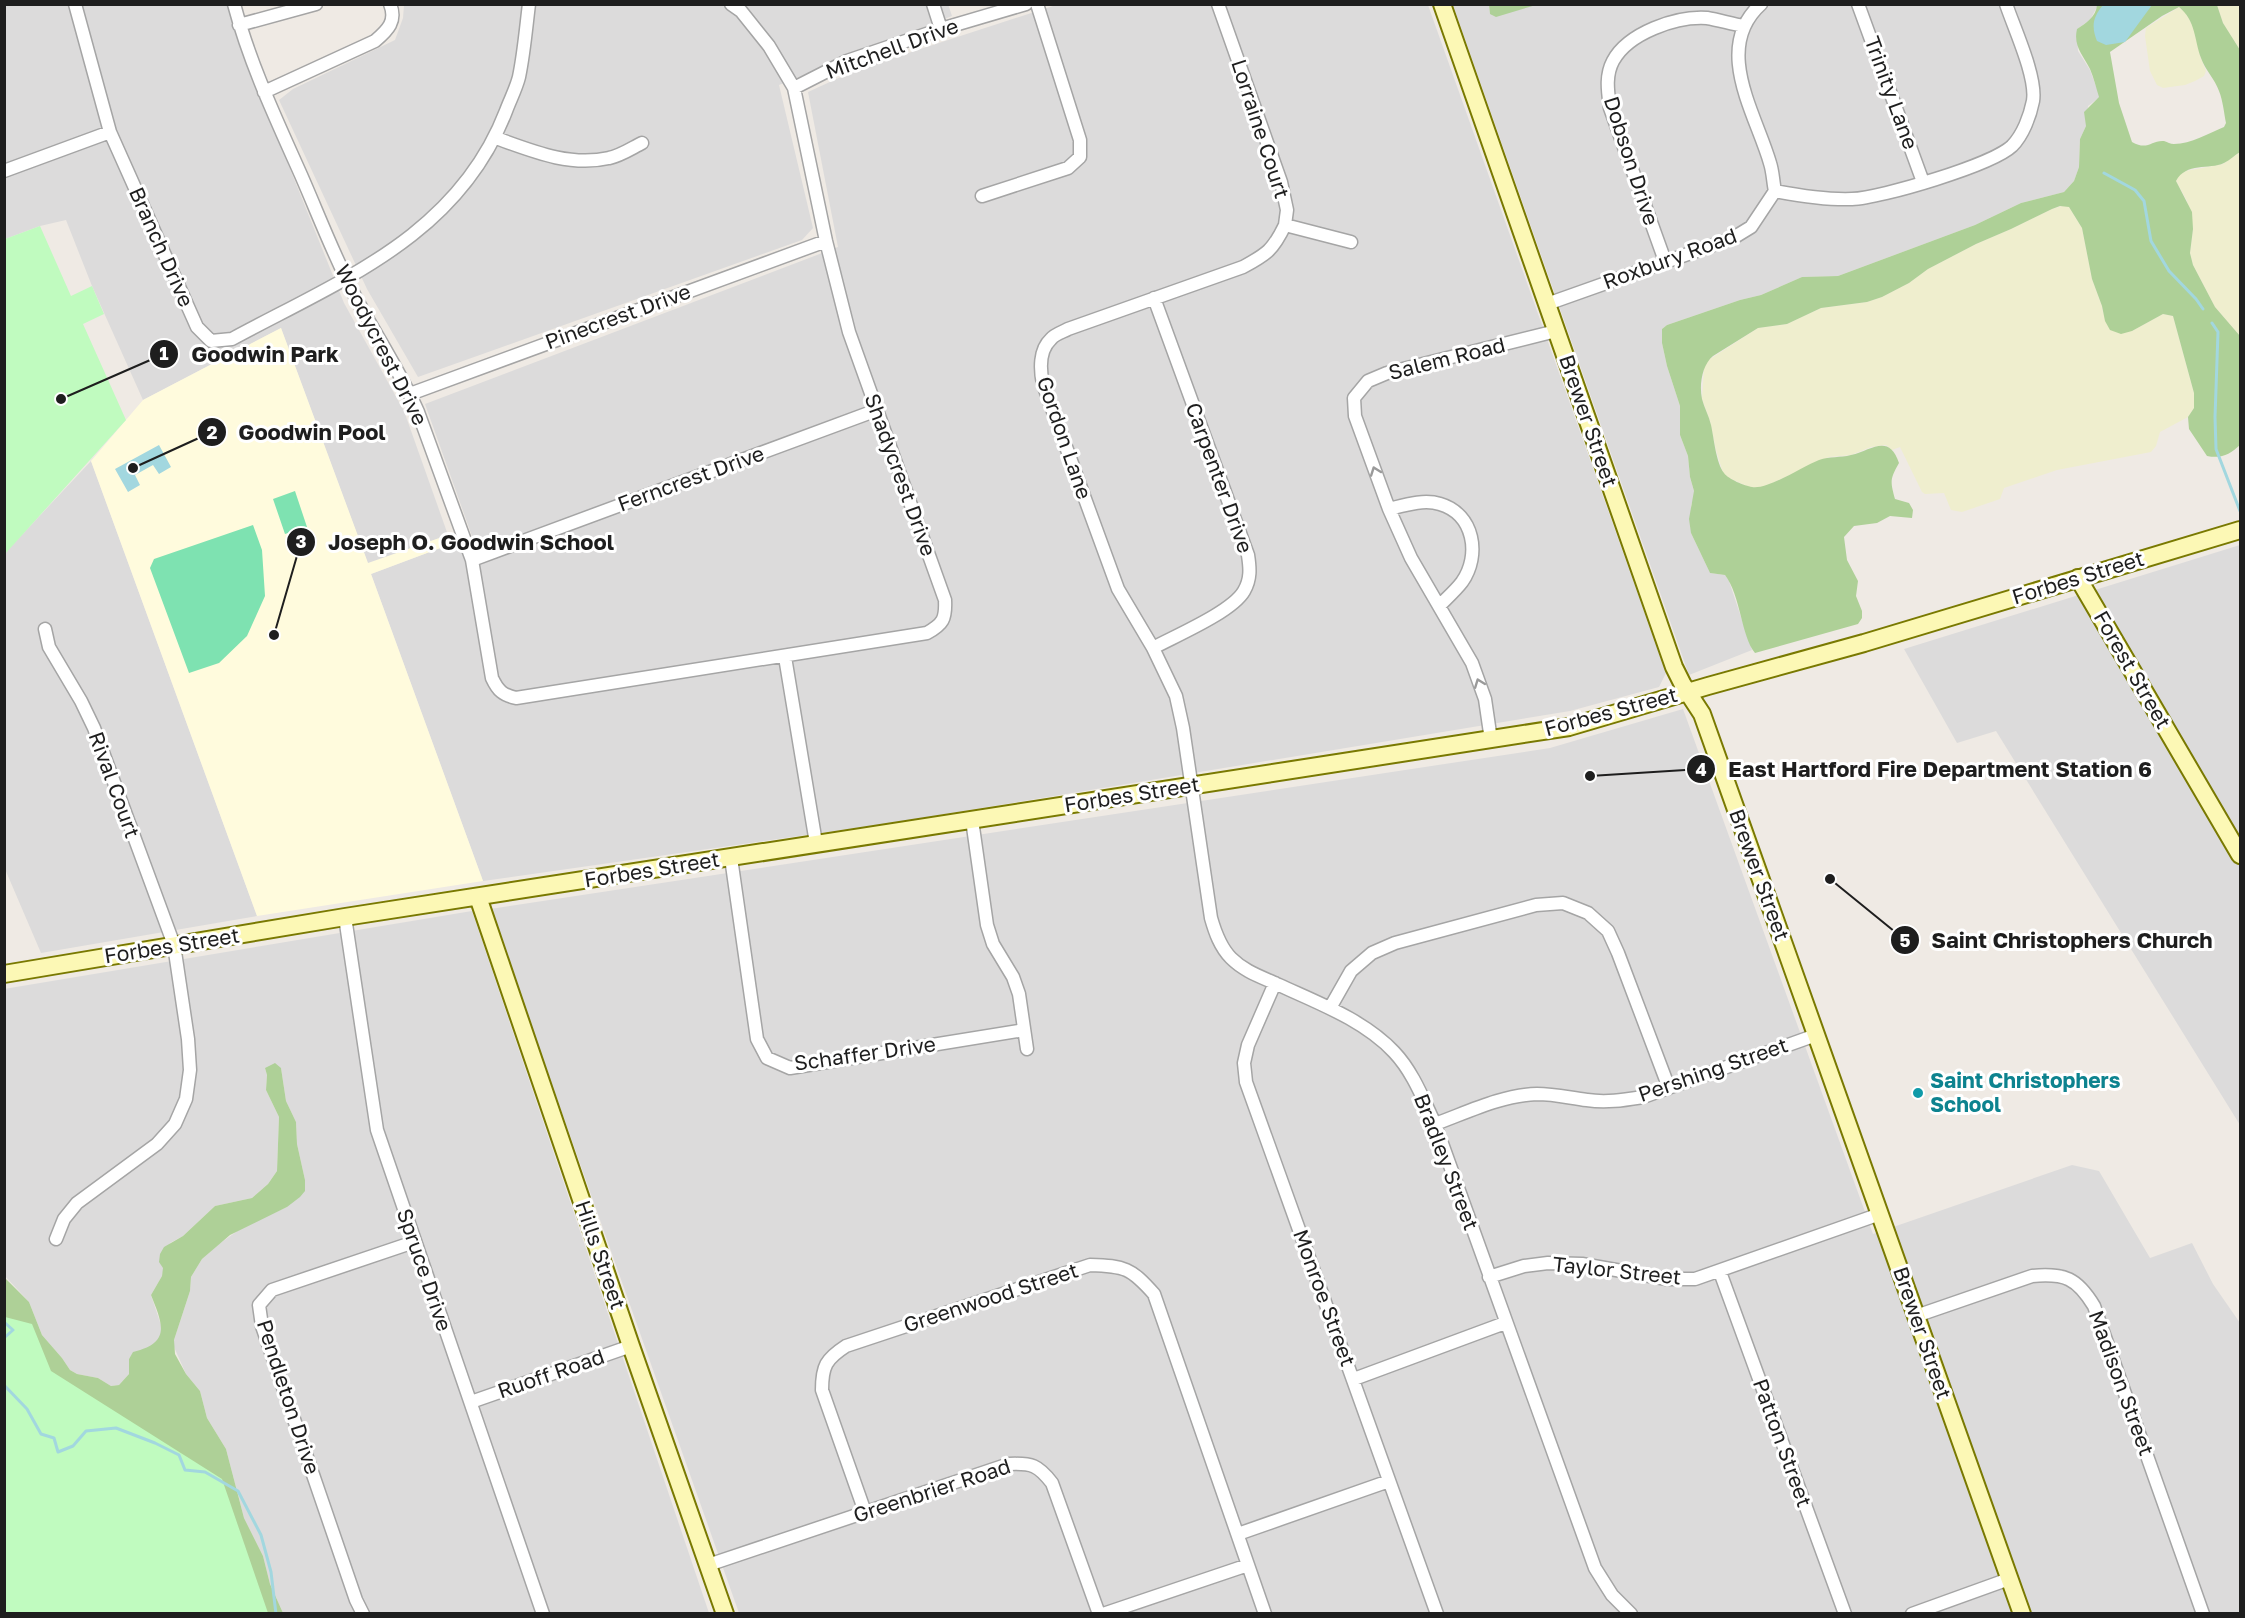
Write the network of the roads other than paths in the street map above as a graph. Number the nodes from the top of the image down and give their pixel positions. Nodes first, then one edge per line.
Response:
1 (75, 4) edge
2 (234, 4) edge
3 (316, 4) edge
4 (390, 4) edge
5 (529, 4) edge
6 (731, 4) edge
7 (933, 4) edge
8 (1026, 4) edge
9 (1037, 4) edge
10 (1218, 4) edge
11 (1442, 4) edge
12 (1761, 4) edge
13 (1858, 4) edge
14 (2006, 4) edge
15 (239, 25) junction
16 (1744, 26) junction
17 (941, 29) junction
18 (794, 88) junction
19 (264, 92) junction
20 (110, 132) junction
21 (496, 138) junction
22 (642, 143) dead end
23 (4, 171) edge
24 (1923, 182) junction
25 (1775, 191) junction
26 (982, 196) dead end
27 (1285, 225) junction
28 (826, 241) junction
29 (1351, 242) dead end
30 (1665, 261) junction
31 (347, 279) junction
32 (1154, 298) junction
33 (1547, 304) junction
34 (1556, 331) junction
35 (410, 394) junction
36 (877, 410) junction
37 (1389, 508) junction
38 (2241, 530) edge
39 (472, 560) junction
40 (2078, 578) junction
41 (1439, 606) junction
42 (45, 629) dead end
43 (1153, 648) junction
44 (785, 657) junction
45 (1688, 692) junction
46 (1491, 740) junction
47 (1191, 786) junction
48 (972, 820) junction
49 (816, 843) junction
50 (2241, 855) edge
51 (730, 858) junction
52 (478, 897) junction
53 (345, 917) junction
54 (174, 945) junction
55 (4, 974) edge
56 (1275, 983) junction
57 (1330, 1008) junction
58 (1024, 1030) junction
59 (1816, 1035) junction
60 (1027, 1049) dead end
61 (1669, 1088) junction
62 (1435, 1124) junction
63 (1880, 1214) junction
64 (56, 1239) dead end
65 (414, 1242) junction
66 (1719, 1272) junction
67 (1489, 1278) junction
68 (1916, 1316) junction
69 (1506, 1323) junction
70 (631, 1346) junction
71 (1354, 1379) junction
72 (471, 1402) junction
73 (1389, 1481) junction
74 (865, 1512) junction
75 (1238, 1534) junction
76 (708, 1565) junction
77 (1248, 1565) junction
78 (2009, 1579) junction
79 (363, 1614) edge
80 (543, 1614) edge
81 (724, 1614) edge
82 (1101, 1614) edge
83 (1265, 1614) edge
84 (1437, 1614) edge
85 (1631, 1614) edge
86 (1845, 1614) edge
87 (1912, 1614) edge
88 (2022, 1614) edge
89 (2203, 1614) edge

1 - 20 street, Branch Drive
2 - 15 street, Woodycrest Drive
3 - 15 street
4 - 19 street
5 - 21 street
6 - 18 street, Shadycrest Drive
7 - 17 street
8 - 17 street, Mitchell Drive
9 - 26 street
10 - 27 street, Lorraine Court
11 - 33 main road, Brewer Street
12 - 16 street
13 - 24 street, Trinity Lane
14 - 24 street
15 - 19 street, Woodycrest Drive
16 - 25 street
16 - 30 street, Dobson Drive
17 - 18 street, Mitchell Drive
18 - 28 street, Shadycrest Drive
19 - 31 street, Woodycrest Drive
20 - 23 street
20 - 31 street, Branch Drive
21 - 22 street
21 - 31 street
24 - 25 street
25 - 30 street, Roxbury Road
27 - 29 street, Lorraine Court
27 - 32 street, Gordon Lane
28 - 35 street, Pinecrest Drive
28 - 36 street, Shadycrest Drive
30 - 33 street, Roxbury Road
31 - 35 street, Woodycrest Drive
32 - 43 street, Carpenter Drive
32 - 43 street, Gordon Lane
33 - 34 main road, Brewer Street
37 -> 34 street, Salem Road
34 - 45 main road, Brewer Street
35 - 39 street, Woodycrest Drive
36 - 39 street, Ferncrest Drive
36 - 44 street, Shadycrest Drive
37 - 41 street, Salem Road
37 - 41 street
38 - 40 main road, Forbes Street
39 - 44 street, Woodycrest Drive
40 - 45 main road, Forbes Street
40 - 50 main road, Forest Street
46 -> 41 street, Salem Road
42 - 54 street, Rival Court
43 - 47 street, Gordon Lane
44 - 49 street
45 - 46 main road, Forbes Street
45 - 59 main road, Brewer Street
46 - 47 main road, Forbes Street
47 - 48 main road, Forbes Street
47 - 56 street, Bradley Street
48 - 49 main road, Forbes Street
48 - 58 street
49 - 51 main road, Forbes Street
51 - 52 main road, Forbes Street
51 - 58 street, Schaffer Drive
52 - 53 main road, Forbes Street
52 - 70 main road, Hills Street
53 - 54 main road, Forbes Street
53 - 65 street, Spruce Drive
54 - 55 main road, Forbes Street
54 - 64 street, Rival Court
56 - 57 street, Bradley Street
56 - 71 street, Monroe Street
57 - 61 street
57 - 62 street, Bradley Street
58 - 60 street
59 - 61 street, Pershing Street
59 - 63 main road, Brewer Street
61 - 62 street, Pershing Street
62 - 67 street, Bradley Street
63 - 66 street, Taylor Street
63 - 68 main road, Brewer Street
65 - 72 street, Spruce Drive
65 - 79 street, Pendleton Drive
66 - 67 street, Taylor Street
66 - 86 street, Patton Street
67 - 69 street, Bradley Street
68 - 78 main road, Brewer Street
68 - 89 street, Madison Street
69 - 71 street
69 - 85 street, Bradley Street
70 - 72 street, Ruoff Road
70 - 76 main road, Hills Street
71 - 73 street, Monroe Street
72 - 80 street, Spruce Drive
73 - 75 street
73 - 84 street, Monroe Street
74 - 75 street, Greenwood Street
74 - 76 street, Greenbrier Road
74 - 82 street, Greenbrier Road
75 - 77 street, Greenwood Street
76 - 81 main road, Hills Street
77 - 82 street
77 - 83 street, Greenwood Street
78 - 87 street
78 - 88 main road, Brewer Street

